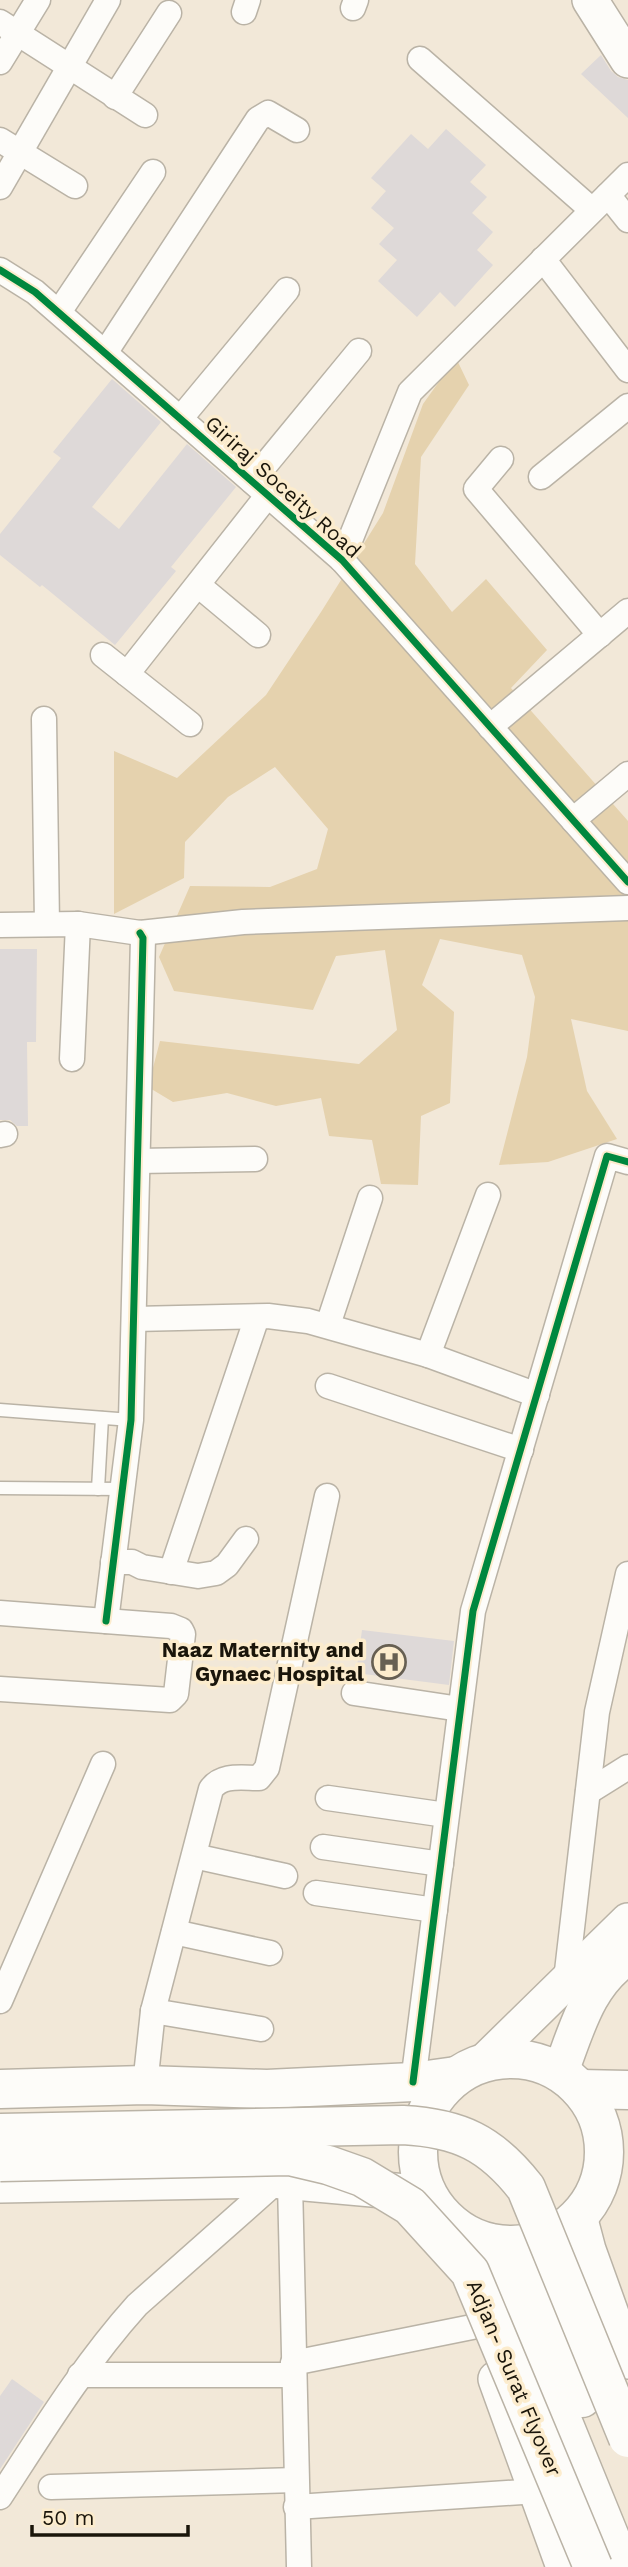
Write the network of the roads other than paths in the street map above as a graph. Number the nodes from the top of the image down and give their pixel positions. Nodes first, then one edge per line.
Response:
1 (38, 0) edge
2 (108, 0) edge
3 (590, 0) edge
4 (169, 13) dead end
5 (9, 28) edge
6 (420, 59) dead end
7 (628, 60) edge
8 (0, 62) edge
9 (70, 67) junction
10 (116, 97) junction
11 (145, 116) dead end
12 (298, 130) dead end
13 (10, 146) edge
14 (153, 172) dead end
15 (628, 175) edge
16 (75, 186) dead end
17 (0, 187) edge
18 (600, 203) junction
19 (628, 220) edge
20 (543, 259) junction
21 (0, 270) edge
22 (288, 290) dead end
23 (59, 313) junction
24 (359, 351) dead end
25 (104, 353) junction
26 (628, 370) edge
27 (628, 406) edge
28 (180, 419) junction
29 (501, 459) dead end
30 (541, 477) dead end
31 (260, 488) junction
32 (342, 560) junction
33 (198, 585) junction
34 (628, 611) edge
35 (258, 635) dead end
36 (600, 635) junction
37 (103, 655) dead end
38 (127, 674) junction
39 (44, 719) dead end
40 (190, 724) dead end
41 (490, 727) junction
42 (628, 774) edge
43 (573, 820) junction
44 (628, 882) edge
45 (628, 908) edge
46 (47, 924) junction
47 (78, 924) junction
48 (0, 925) edge
49 (140, 933) junction
50 (72, 1059) dead end
51 (255, 1159) dead end
52 (138, 1161) junction
53 (628, 1162) edge
54 (488, 1195) dead end
55 (370, 1198) dead end
56 (257, 1317) junction
57 (134, 1319) junction
58 (327, 1325) junction
59 (428, 1355) junction
60 (328, 1386) dead end
61 (537, 1395) junction
62 (0, 1410) edge
63 (102, 1418) junction
64 (131, 1420) junction
65 (521, 1450) junction
66 (0, 1488) edge
67 (110, 1489) junction
68 (327, 1496) dead end
69 (246, 1539) dead end
70 (113, 1562) junction
71 (171, 1572) junction
72 (628, 1574) edge
73 (0, 1613) edge
74 (106, 1621) junction
75 (0, 1689) edge
76 (354, 1693) dead end
77 (460, 1709) junction
78 (103, 1765) dead end
79 (628, 1767) edge
80 (588, 1792) junction
81 (328, 1798) dead end
82 (446, 1815) junction
83 (323, 1847) dead end
84 (194, 1856) junction
85 (440, 1864) junction
86 (285, 1876) dead end
87 (316, 1893) dead end
88 (435, 1910) junction
89 (628, 1921) edge
90 (174, 1932) junction
91 (270, 1953) dead end
92 (628, 1957) edge
93 (566, 1980) junction
94 (0, 2001) edge
95 (153, 2011) junction
96 (261, 2029) dead end
97 (469, 2069) junction
98 (570, 2081) junction
99 (413, 2082) junction
100 (145, 2085) junction
101 (0, 2089) edge
102 (628, 2090) edge
103 (0, 2133) edge
104 (0, 2162) edge
105 (284, 2182) junction
106 (0, 2186) edge
107 (601, 2197) edge
108 (436, 2206) junction
109 (505, 2244) junction
110 (537, 2324) junction
111 (477, 2326) junction
112 (628, 2361) edge
113 (293, 2369) junction
114 (80, 2375) junction
115 (628, 2438) edge
116 (296, 2480) junction
117 (51, 2487) dead end
118 (537, 2491) junction
119 (0, 2497) edge
120 (296, 2507) junction
121 (628, 2514) edge
122 (299, 2567) edge
123 (564, 2567) edge
124 (593, 2567) edge
125 (622, 2567) edge

1 - 5 street
2 - 9 street
3 - 7 street
4 - 10 street
5 - 8 street
5 - 9 street
6 - 18 street
9 - 10 street
9 - 13 street
10 - 11 street
12 - 25 street
13 - 16 street
13 - 17 street
14 - 23 street
15 - 18 street
18 - 19 street
18 - 20 street
20 - 26 street
20 - 32 street
21 - 23 street, Giriraj Soceity Road
22 - 28 street
23 - 25 street, Giriraj Soceity Road
24 - 31 street
25 - 28 street, Giriraj Soceity Road
27 - 30 street
28 - 31 street, Giriraj Soceity Road
29 - 36 street
31 - 32 street, Giriraj Soceity Road
31 - 33 street
32 - 41 street, Giriraj Soceity Road
33 - 35 street
33 - 38 street
34 - 36 street
36 - 41 street
37 - 38 street
38 - 40 street
39 - 46 street
41 - 43 street, Giriraj Soceity Road
42 - 43 street
43 - 44 street, Giriraj Soceity Road
45 - 49 street
46 - 47 street
46 - 48 street
47 - 49 street
47 - 50 street
49 - 52 street
51 - 52 street
52 - 57 street
53 - 61 street
54 - 59 street
55 - 58 street
56 - 57 street
56 - 58 street
56 - 71 street
57 - 64 street
58 - 59 street
59 - 61 street
60 - 65 street
61 - 65 street
62 - 63 lane
63 - 64 lane
63 - 67 lane
64 - 67 street
65 - 77 street
66 - 67 lane
67 - 70 street
68 - 84 street
69 - 71 street
70 - 71 street
70 - 74 street
72 - 80 street
73 - 74 street
74 - 75 street
76 - 77 street
77 - 82 street
78 - 94 street
79 - 80 street
80 - 93 street
81 - 82 street
82 - 85 street
83 - 85 street
84 - 86 street
84 - 90 street
85 - 88 street
87 - 88 street
88 - 99 street
89 - 93 street
90 - 91 street
90 - 95 street
92 - 98 street
93 - 97 street
95 - 96 street
95 - 100 street
97 - 98 main road
97 - 99 main road
97 - 108 main road
98 - 102 main road
98 - 107 main road
99 - 100 main road
100 - 101 main road
103 - 115 main road, bridge
104 - 124 main road, Adjan- Surat Flyover, bridge
105 - 106 street
105 - 108 street
105 - 113 street
105 - 114 street
107 - 109 main road
107 - 112 street
108 - 109 main road
108 - 111 street
109 - 110 main road
110 - 121 main road
110 - 125 main road
111 - 113 street
111 - 118 street
113 - 114 street
113 - 116 street
114 - 119 street
116 - 117 street
116 - 120 street
118 - 120 street
118 - 123 street
120 - 122 street

